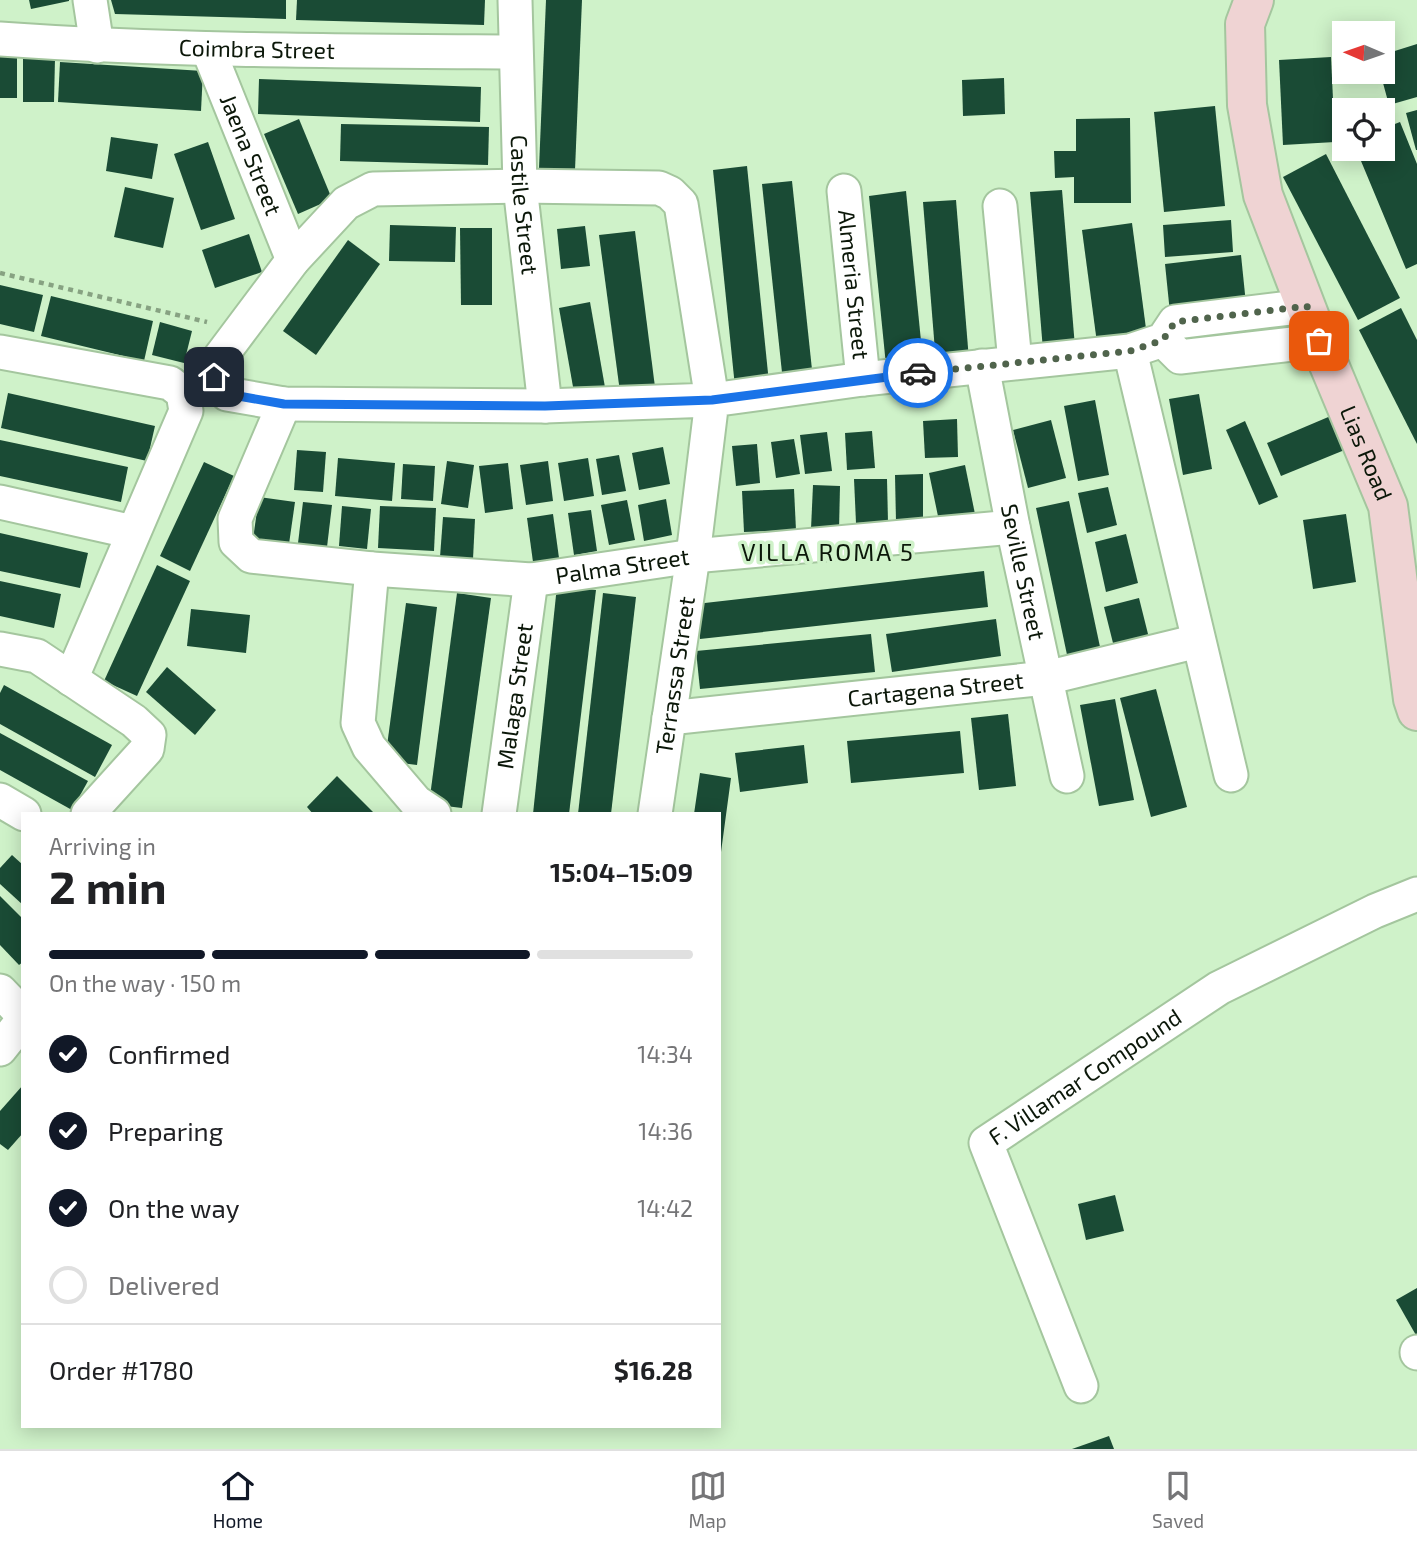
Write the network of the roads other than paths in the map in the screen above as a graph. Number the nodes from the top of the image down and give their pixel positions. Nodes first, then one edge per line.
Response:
1 (90, 0) edge
2 (515, 0) edge
3 (1254, 0) edge
4 (0, 39) edge
5 (97, 46) junction
6 (208, 49) junction
7 (515, 52) junction
8 (520, 186) junction
9 (844, 191) dead end
10 (1000, 206) dead end
11 (293, 260) junction
12 (1313, 323) junction
13 (1130, 351) junction
14 (0, 352) edge
15 (999, 364) junction
16 (863, 379) junction
17 (712, 400) junction
18 (284, 404) junction
19 (545, 406) junction
20 (0, 502) edge
21 (1013, 527) junction
22 (133, 531) junction
23 (693, 556) junction
24 (372, 569) junction
25 (531, 580) junction
26 (1198, 641) junction
27 (0, 649) edge
28 (1046, 678) junction
29 (71, 679) junction
30 (1417, 711) edge
31 (668, 718) junction
32 (1231, 775) dead end
33 (1068, 776) dead end
34 (0, 800) edge
35 (21, 812) edge
36 (90, 812) edge
37 (431, 812) edge
38 (499, 812) edge
39 (655, 812) edge
40 (1417, 894) edge
41 (0, 991) edge
42 (21, 1015) edge
43 (21, 1020) edge
44 (0, 1049) edge
45 (1081, 1386) dead end

1 - 5 street
2 - 7 street, Castile Street
3 - 12 main road, Lias Road
4 - 5 street, Coimbra Street
5 - 6 street, Coimbra Street
6 - 7 street, Coimbra Street
6 - 11 street, Jaena Street
7 - 8 street, Castile Street
8 - 11 street, Terrassa Street
8 - 17 street, Terrassa Street
8 - 19 street, Castile Street
9 - 16 street, Almeria Street
10 - 15 street, Seville Street
11 - 18 street, Terrassa Street
12 - 13 street
12 - 30 main road, Lias Road
13 - 15 street
13 - 26 street
14 - 22 street
15 - 16 street
15 - 21 street, Seville Street
16 - 17 street
17 - 19 street
17 - 23 street, Terrassa Street
18 - 19 street
18 - 24 street, Palma Street
20 - 22 street
21 - 23 street, Palma Street
21 - 28 street, Seville Street
22 - 29 street
23 - 25 street, Palma Street
23 - 31 street, Terrassa Street
24 - 25 street, Palma Street
24 - 37 street
25 - 38 street, Malaga Street
26 - 28 street, Cartagena Street
26 - 32 street
27 - 29 street
28 - 31 street, Cartagena Street
28 - 33 street, Seville Street
29 - 36 street
31 - 39 street, Terrassa Street
34 - 35 street
40 - 45 street, F. Villamar Compound
41 - 42 street
43 - 44 street

